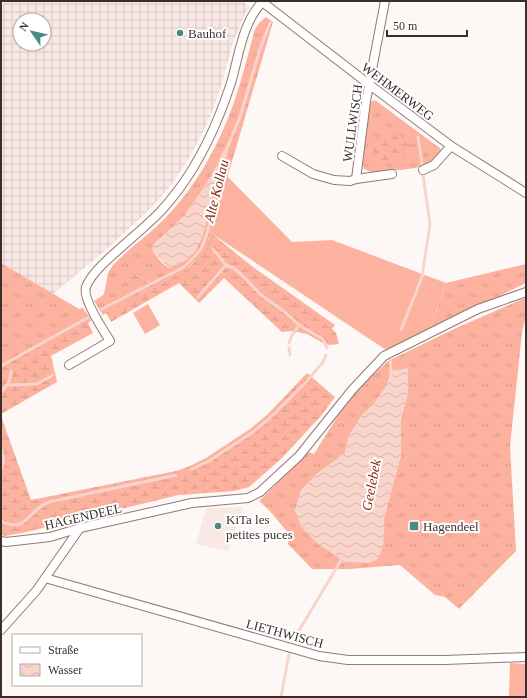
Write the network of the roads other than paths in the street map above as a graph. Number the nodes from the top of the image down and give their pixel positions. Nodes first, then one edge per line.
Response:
1 (261, 1) edge
2 (385, 1) edge
3 (370, 85) junction
4 (451, 146) junction
5 (282, 156) dead end
6 (423, 170) dead end
7 (392, 174) dead end
8 (356, 179) junction
9 (526, 193) edge
10 (526, 292) edge
11 (69, 365) dead end
12 (80, 528) junction
13 (1, 541) edge
14 (45, 578) junction
15 (1, 630) edge
16 (526, 657) edge

1 - 3 street, WEHMERWEG
1 - 11 street
2 - 3 street, WULLWISCH
3 - 4 street, WEHMERWEG
3 - 8 street, WULLWISCH
4 - 6 street
4 - 9 street, WEHMERWEG
5 - 8 street
7 - 8 street
10 - 12 street, HAGENDEEL
12 - 13 street, HAGENDEEL
12 - 14 street
14 - 15 street
14 - 16 street, LIETHWISCH

